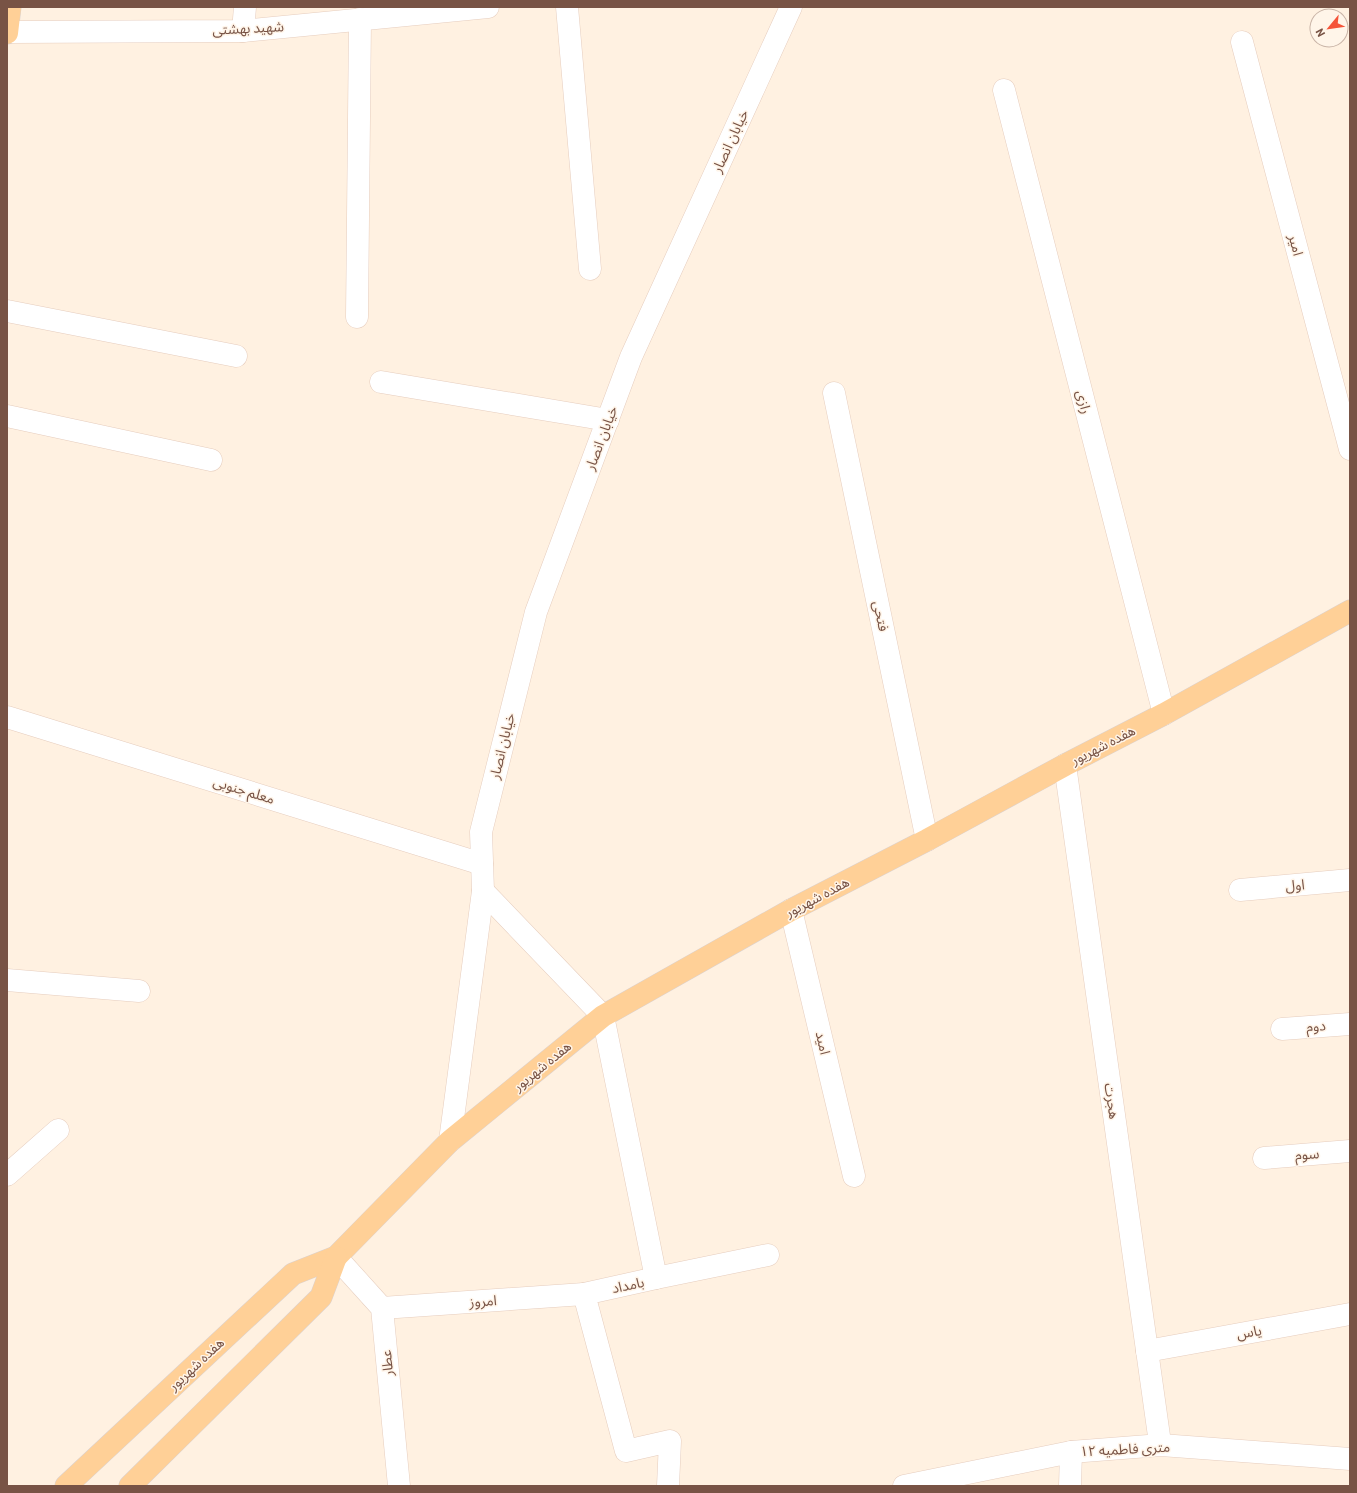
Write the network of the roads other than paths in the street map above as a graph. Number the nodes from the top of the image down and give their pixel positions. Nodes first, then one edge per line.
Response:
1 (10, 7) edge
2 (245, 7) edge
3 (488, 7) edge
4 (567, 7) edge
5 (791, 7) edge
6 (360, 19) junction
7 (243, 31) junction
8 (7, 32) edge
9 (1242, 42) dead end
10 (1004, 90) dead end
11 (590, 269) dead end
12 (7, 311) edge
13 (357, 317) dead end
14 (236, 356) dead end
15 (382, 382) dead end
16 (834, 393) dead end
17 (7, 416) edge
18 (608, 420) junction
19 (1350, 449) edge
20 (211, 460) dead end
21 (1350, 611) edge
22 (1164, 714) junction
23 (7, 717) edge
24 (1065, 765) junction
25 (927, 840) junction
26 (482, 864) junction
27 (1350, 880) edge
28 (1240, 890) dead end
29 (482, 891) junction
30 (791, 910) junction
31 (7, 980) edge
32 (139, 991) dead end
33 (603, 1016) junction
34 (1350, 1024) edge
35 (1282, 1029) dead end
36 (58, 1130) dead end
37 (450, 1141) junction
38 (1350, 1151) edge
39 (1264, 1158) dead end
40 (7, 1175) edge
41 (854, 1176) dead end
42 (768, 1255) dead end
43 (336, 1257) junction
44 (656, 1278) junction
45 (584, 1294) junction
46 (382, 1308) junction
47 (1350, 1314) edge
48 (1147, 1351) junction
49 (1159, 1436) dead end
50 (1071, 1452) junction
51 (1350, 1459) edge
52 (66, 1486) edge
53 (130, 1486) edge
54 (399, 1486) edge
55 (668, 1486) edge
56 (904, 1486) edge
57 (1070, 1486) edge

1 - 8 main road
2 - 7 street
3 - 6 street, شهید بهشتی
4 - 11 street
5 - 18 street, خیابان انصار
6 - 7 street, شهید بهشتی
6 - 13 street
7 - 8 street, شهید بهشتی
9 - 19 street, امیر
10 - 22 street, رازی
12 - 14 street
15 - 18 street
16 - 25 street, فتحی
17 - 20 street
18 - 26 street, خیابان انصار
21 - 22 main road, هفده شهریور
22 - 24 main road, هفده شهریور
23 - 26 street, معلم جنوبی
24 - 25 main road, هفده شهریور
24 - 48 street, هجرت
25 - 30 main road, هفده شهریور
26 - 29 street, خیابان انصار
27 - 28 street, اول
29 - 33 street
29 - 37 street, خیابان انصار
30 - 33 main road, هفده شهریور
30 - 41 street, امید
31 - 32 street
33 - 37 main road, هفده شهریور
33 - 44 street, بامداد
34 - 35 street, دوم
36 - 40 street
37 - 43 main road, هفده شهریور
38 - 39 street, سوم
42 - 44 street
43 - 46 street
43 - 52 main road, هفده شهریور
43 - 53 main road, هفده شهریور
44 - 45 street, بامداد
45 - 46 street, امروز
45 - 55 street
46 - 54 street, عطار
47 - 48 street, یاس
48 - 49 street, هجرت
50 - 51 street, ۱۲ متری فاطمیه
50 - 56 street, ۱۲ متری فاطمیه
50 - 57 street

